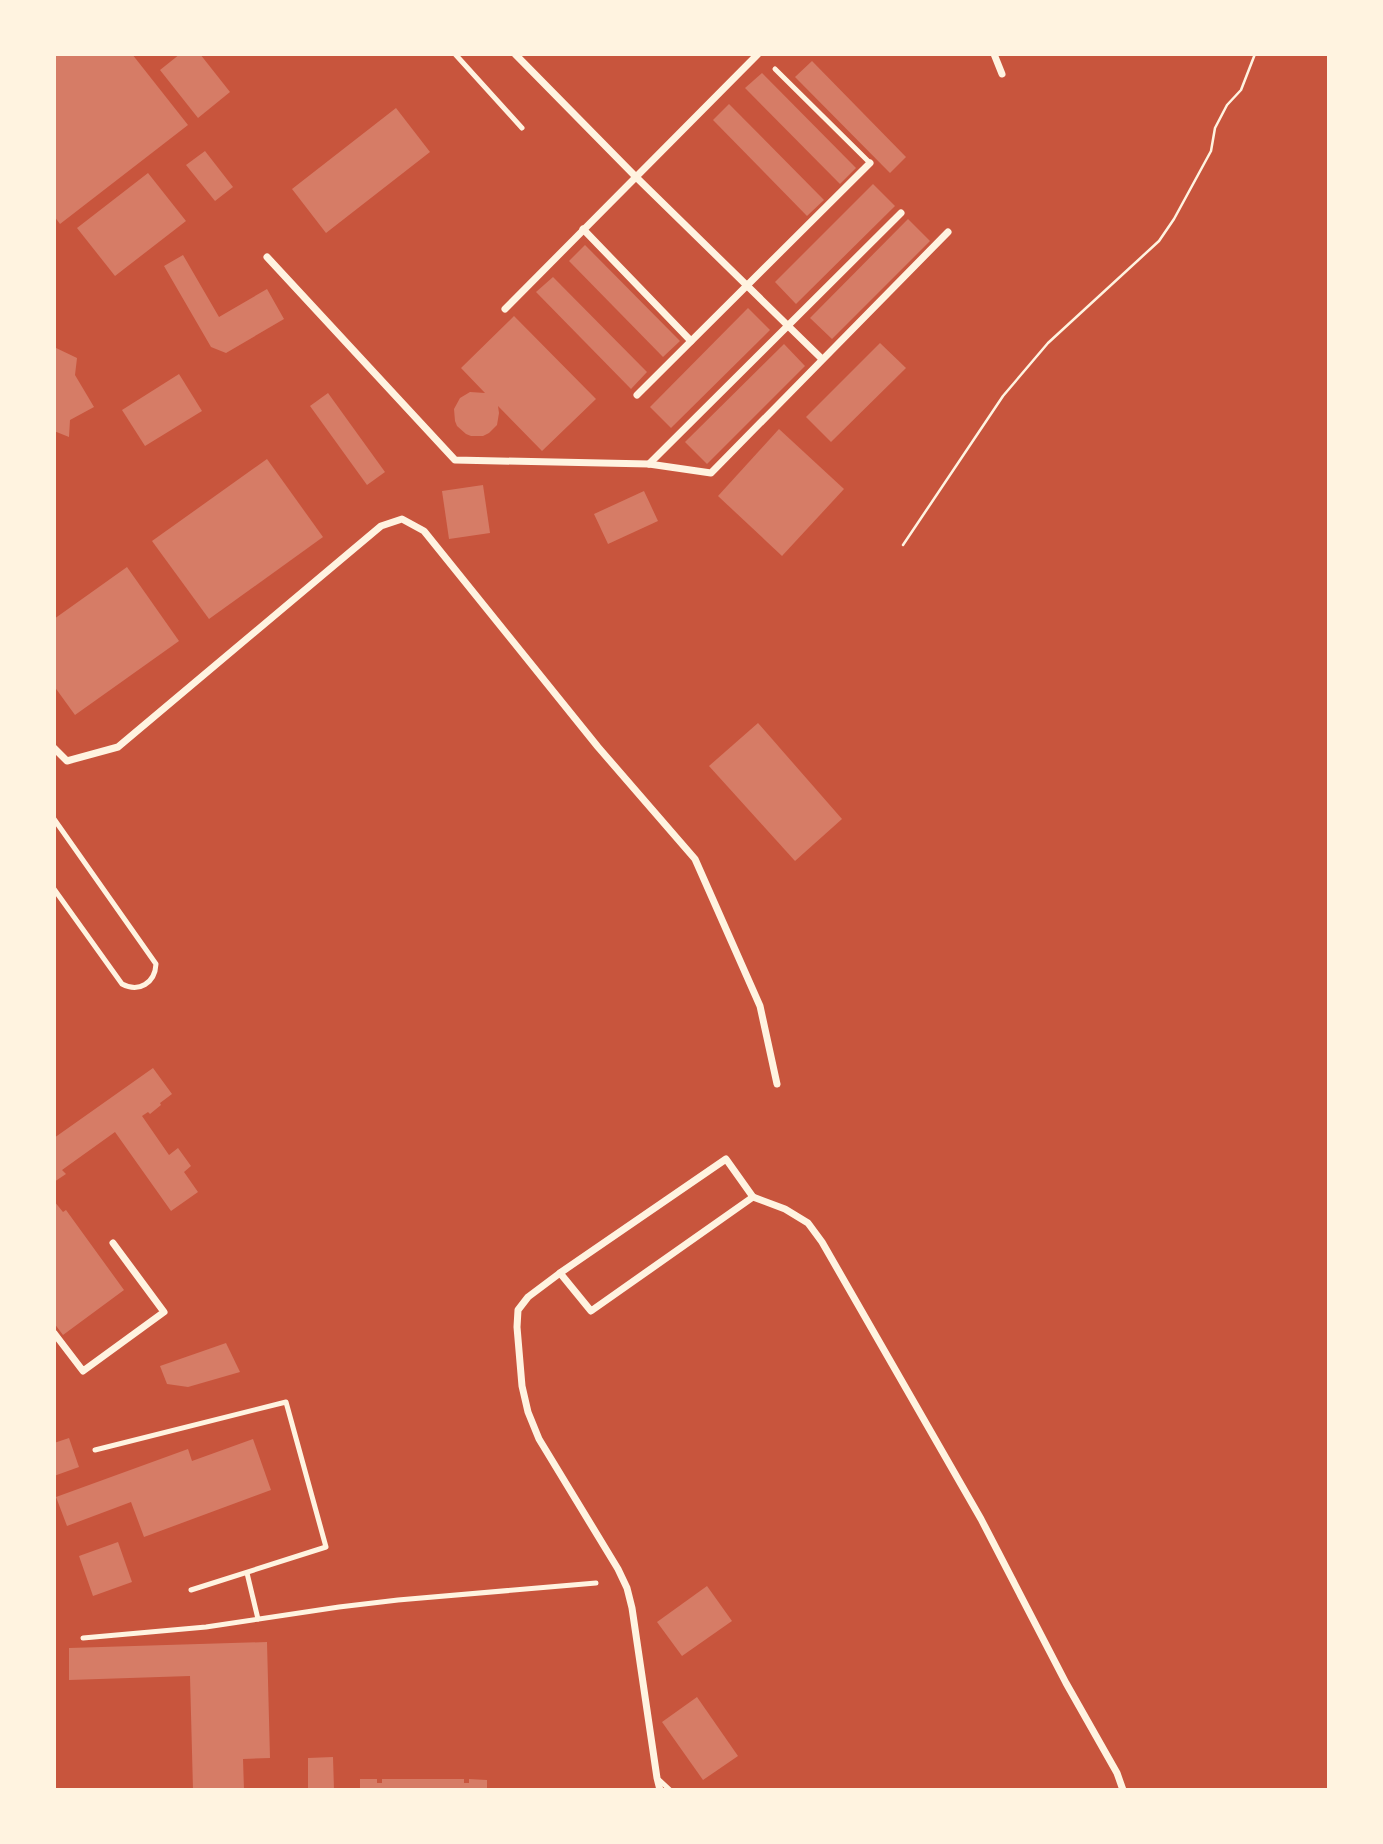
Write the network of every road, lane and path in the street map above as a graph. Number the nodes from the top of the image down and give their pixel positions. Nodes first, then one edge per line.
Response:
1 (455, 54) edge
2 (515, 54) edge
3 (758, 54) edge
4 (994, 54) edge
5 (1255, 54) edge
6 (775, 69) dead end
7 (1002, 74) dead end
8 (522, 128) dead end
9 (870, 163) joint
10 (636, 177) junction
11 (901, 213) dead end
12 (583, 229) junction
13 (948, 232) dead end
14 (267, 257) dead end
15 (747, 285) junction
16 (505, 309) dead end
17 (788, 327) junction
18 (691, 341) junction
19 (822, 359) junction
20 (637, 395) dead end
21 (649, 464) junction
22 (903, 545) dead end
23 (54, 748) edge
24 (54, 819) edge
25 (54, 889) edge
26 (777, 1084) dead end
27 (753, 1197) junction
28 (113, 1243) dead end
29 (560, 1273) junction
30 (54, 1333) edge
31 (95, 1450) dead end
32 (247, 1573) junction
33 (596, 1583) dead end
34 (191, 1590) dead end
35 (258, 1619) junction
36 (83, 1638) dead end
37 (657, 1778) junction
38 (660, 1790) edge
39 (670, 1790) edge
40 (1123, 1790) edge

1 - 8 lane
2 - 10 street
3 - 10 street
4 - 7 street
5 - 22 path
6 - 9 lane
9 - 15 street
10 - 12 street
10 - 15 street
11 - 17 street
12 - 16 street
12 - 18 street
13 - 19 street
14 - 21 street
15 - 17 street
15 - 18 street
17 - 19 street
17 - 21 street
18 - 20 street
19 - 21 street
23 - 26 street
24 - 25 lane
27 - 29 street
27 - 29 street
27 - 40 street
28 - 30 street
29 - 37 street
31 - 32 lane
32 - 34 lane
32 - 35 lane
33 - 35 lane
35 - 36 lane
37 - 38 street
37 - 39 lane

